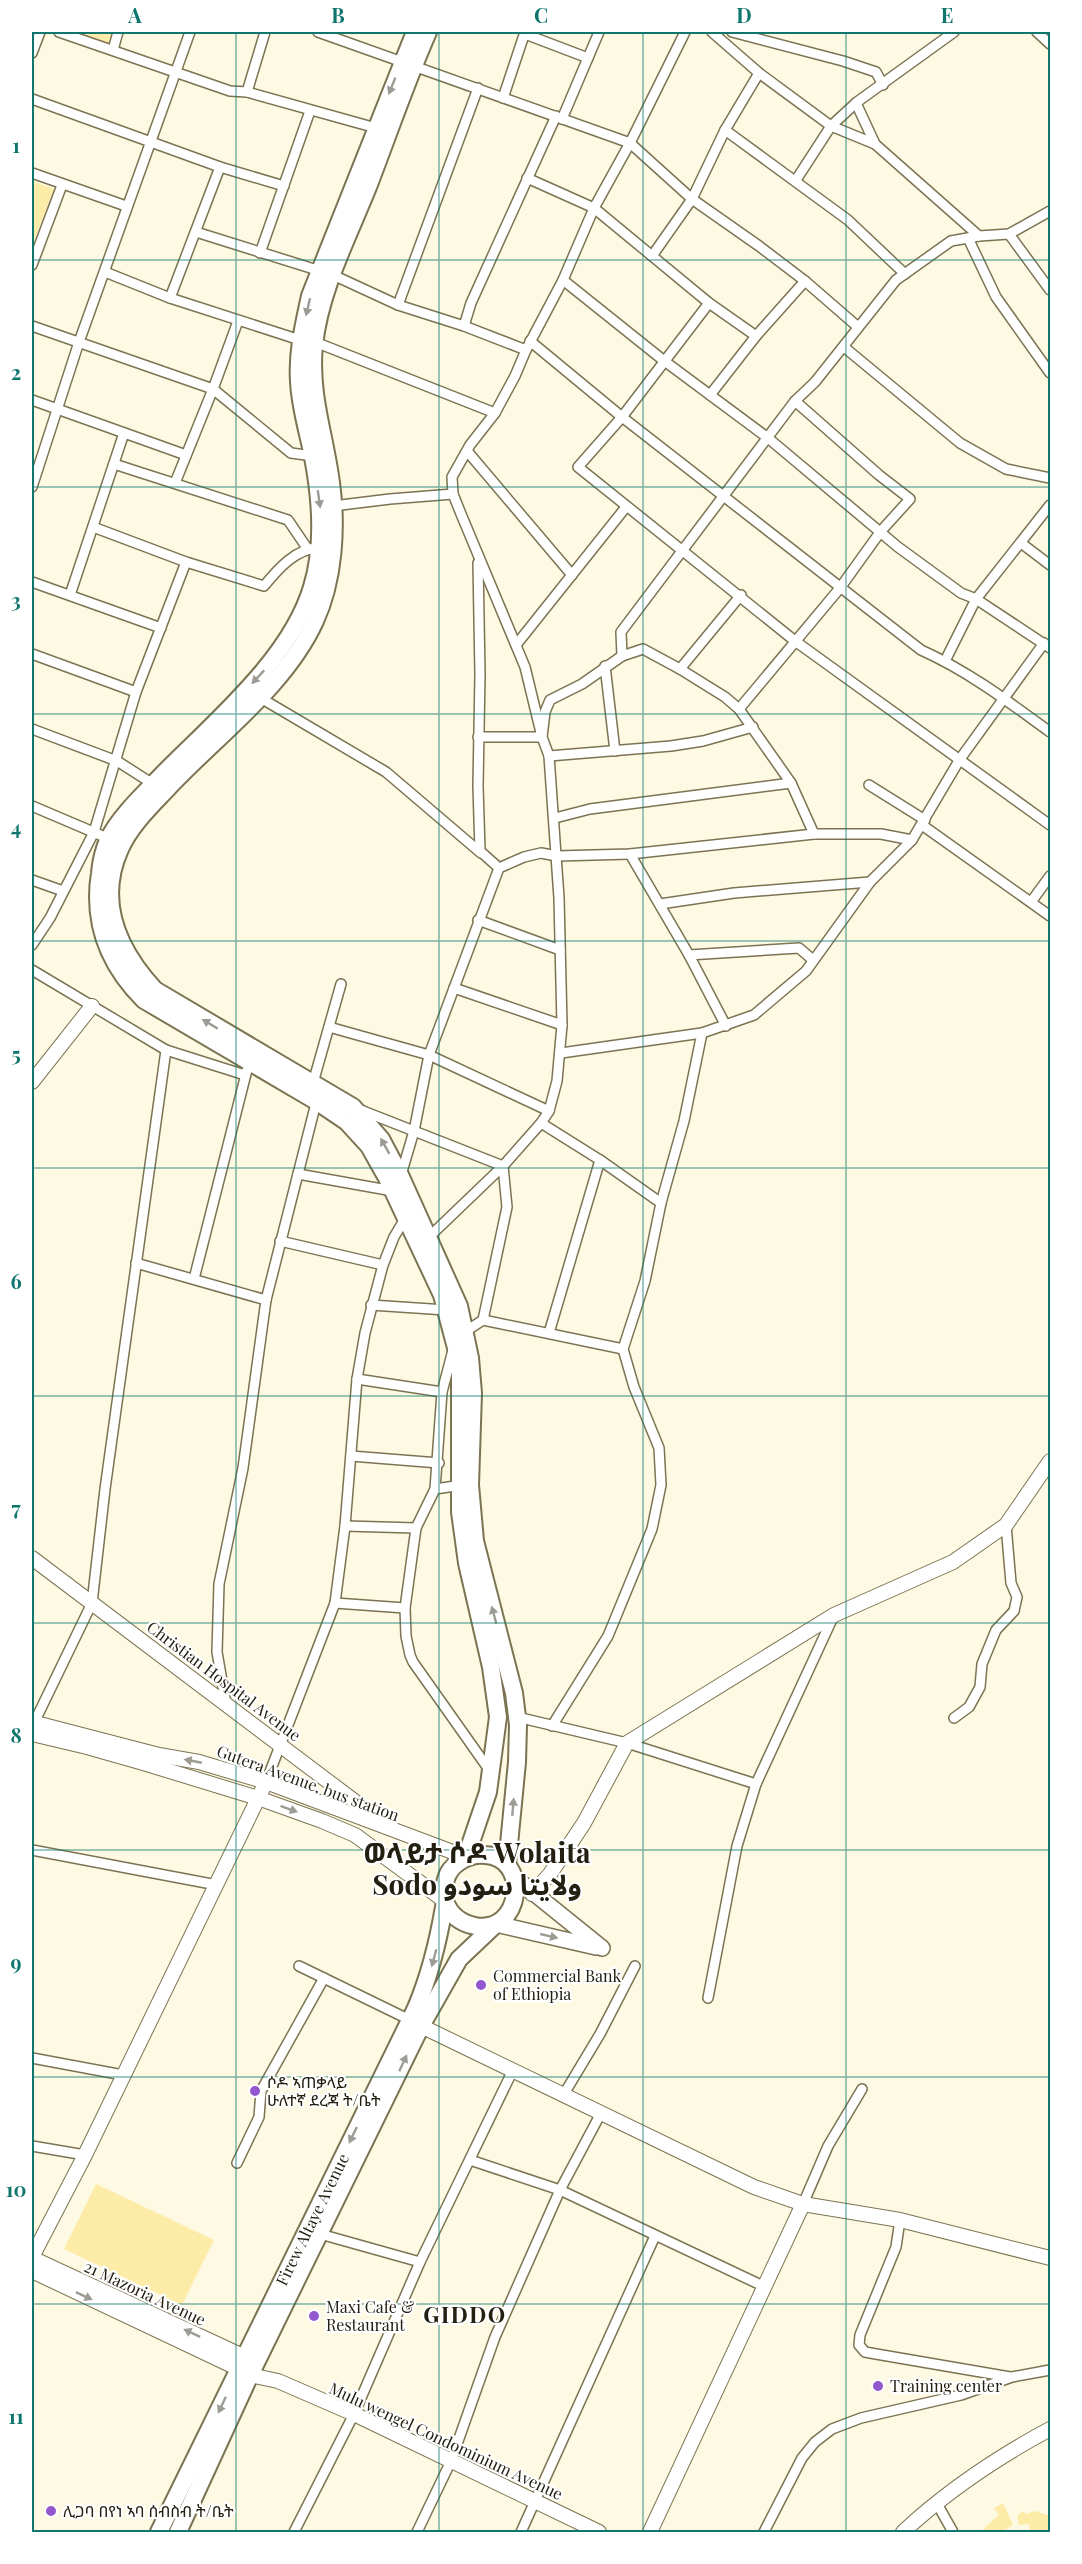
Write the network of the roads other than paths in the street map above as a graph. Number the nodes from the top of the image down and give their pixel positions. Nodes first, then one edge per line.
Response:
1 (39, 32) edge
2 (59, 32) edge
3 (118, 32) edge
4 (190, 32) edge
5 (265, 32) edge
6 (318, 32) edge
7 (415, 32) edge
8 (428, 32) edge
9 (599, 32) edge
10 (685, 32) edge
11 (712, 32) edge
12 (732, 32) edge
13 (954, 32) edge
14 (1037, 32) edge
15 (525, 33) edge
16 (1050, 44) edge
17 (112, 50) junction
18 (32, 53) edge
19 (588, 58) junction
20 (409, 62) junction
21 (176, 73) junction
22 (759, 73) junction
23 (883, 85) junction
24 (478, 88) junction
25 (247, 92) junction
26 (502, 98) junction
27 (32, 99) edge
28 (856, 103) junction
29 (310, 111) junction
30 (559, 117) junction
31 (831, 126) junction
32 (376, 128) junction
33 (725, 130) junction
34 (150, 140) junction
35 (630, 143) junction
36 (874, 144) junction
37 (220, 167) junction
38 (32, 173) edge
39 (528, 178) junction
40 (796, 180) junction
41 (62, 184) junction
42 (284, 186) junction
43 (692, 199) junction
44 (126, 206) junction
45 (594, 208) junction
46 (1050, 211) edge
47 (195, 232) junction
48 (1009, 234) junction
49 (979, 236) junction
50 (968, 238) junction
51 (33, 253) edge
52 (260, 253) junction
53 (652, 256) junction
54 (32, 265) edge
55 (105, 272) junction
56 (327, 273) junction
57 (904, 274) junction
58 (563, 280) junction
59 (805, 281) junction
60 (1050, 290) edge
61 (170, 298) junction
62 (709, 303) junction
63 (398, 305) junction
64 (238, 321) junction
65 (32, 326) edge
66 (464, 326) junction
67 (858, 327) junction
68 (756, 336) junction
69 (307, 341) junction
70 (79, 342) junction
71 (528, 345) junction
72 (844, 347) junction
73 (663, 360) junction
74 (1050, 373) edge
75 (213, 389) junction
76 (710, 395) junction
77 (32, 400) edge
78 (795, 401) junction
79 (58, 409) junction
80 (495, 412) junction
81 (622, 417) junction
82 (124, 433) junction
83 (768, 438) junction
84 (467, 451) junction
85 (186, 455) junction
86 (313, 456) junction
87 (114, 464) junction
88 (1050, 478) edge
89 (175, 483) junction
90 (32, 487) edge
91 (453, 494) junction
92 (724, 494) junction
93 (1050, 505) edge
94 (333, 506) junction
95 (626, 507) junction
96 (93, 527) junction
97 (881, 531) junction
98 (1021, 543) junction
99 (313, 548) junction
100 (682, 549) junction
101 (478, 558) junction
102 (186, 562) junction
103 (1050, 564) edge
104 (572, 575) junction
105 (32, 582) edge
106 (840, 588) junction
107 (70, 595) junction
108 (741, 595) junction
109 (976, 599) junction
110 (161, 628) junction
111 (795, 641) junction
112 (516, 645) junction
113 (1047, 645) edge
114 (32, 654) edge
115 (622, 656) junction
116 (945, 661) junction
117 (605, 666) junction
118 (680, 669) junction
119 (136, 692) junction
120 (259, 697) junction
121 (1004, 698) junction
122 (739, 709) junction
123 (753, 727) junction
124 (32, 729) edge
125 (1050, 732) edge
126 (478, 736) junction
127 (542, 737) junction
128 (615, 751) junction
129 (549, 756) junction
130 (960, 759) junction
131 (117, 761) junction
132 (791, 783) junction
133 (153, 784) junction
134 (869, 785) dead end
135 (32, 806) edge
136 (555, 818) junction
137 (923, 822) junction
138 (1050, 825) edge
139 (814, 834) junction
140 (108, 839) junction
141 (912, 840) junction
142 (630, 854) junction
143 (557, 856) junction
144 (499, 868) junction
145 (1050, 876) edge
146 (32, 880) edge
147 (870, 882) junction
148 (63, 891) junction
149 (1031, 902) junction
150 (660, 904) junction
151 (1050, 916) edge
152 (478, 920) junction
153 (32, 945) edge
154 (560, 950) junction
155 (690, 955) junction
156 (813, 960) junction
157 (32, 970) edge
158 (341, 984) dead end
159 (454, 988) junction
160 (92, 1006) junction
161 (562, 1025) junction
162 (726, 1026) junction
163 (329, 1028) junction
164 (702, 1033) junction
165 (166, 1050) junction
166 (561, 1053) junction
167 (429, 1055) junction
168 (248, 1069) junction
169 (32, 1082) edge
170 (317, 1090) junction
171 (353, 1107) junction
172 (549, 1111) junction
173 (541, 1123) junction
174 (414, 1131) junction
175 (600, 1160) junction
176 (503, 1166) junction
177 (298, 1174) junction
178 (400, 1176) junction
179 (393, 1191) junction
180 (661, 1203) junction
181 (411, 1215) junction
182 (429, 1238) junction
183 (280, 1241) junction
184 (136, 1263) junction
185 (383, 1265) junction
186 (194, 1279) junction
187 (266, 1300) junction
188 (371, 1305) junction
189 (447, 1310) junction
190 (483, 1320) junction
191 (549, 1333) junction
192 (460, 1336) junction
193 (623, 1349) junction
194 (357, 1379) junction
195 (442, 1392) junction
196 (351, 1456) junction
197 (1050, 1461) edge
198 (439, 1463) junction
199 (464, 1485) junction
200 (435, 1490) junction
201 (1006, 1525) junction
202 (345, 1526) junction
203 (416, 1528) junction
204 (32, 1558) edge
205 (92, 1603) junction
206 (336, 1603) junction
207 (405, 1608) junction
208 (834, 1615) junction
209 (226, 1704) junction
210 (517, 1717) junction
211 (954, 1718) dead end
212 (552, 1726) junction
213 (32, 1727) edge
214 (627, 1743) junction
215 (281, 1745) junction
216 (492, 1773) junction
217 (266, 1782) junction
218 (756, 1784) junction
219 (258, 1797) junction
220 (396, 1832) junction
221 (32, 1850) edge
222 (466, 1857) junction
223 (511, 1871) junction
224 (217, 1885) junction
225 (532, 1894) junction
226 (445, 1901) junction
227 (496, 1924) junction
228 (299, 1966) dead end
229 (635, 1966) dead end
230 (324, 1978) junction
231 (708, 1998) dead end
232 (416, 2023) junction
233 (32, 2058) edge
234 (513, 2070) junction
235 (123, 2075) junction
236 (861, 2089) dead end
237 (564, 2094) junction
238 (602, 2114) junction
239 (32, 2146) edge
240 (85, 2155) junction
241 (470, 2160) junction
242 (237, 2163) dead end
243 (560, 2190) junction
244 (803, 2204) junction
245 (900, 2220) junction
246 (314, 2231) junction
247 (655, 2236) junction
248 (32, 2257) edge
249 (1050, 2258) edge
250 (420, 2262) junction
251 (32, 2271) edge
252 (764, 2286) junction
253 (248, 2366) junction
254 (1050, 2370) edge
255 (1012, 2377) junction
256 (278, 2381) joint
257 (354, 2414) junction
258 (1050, 2430) edge
259 (451, 2461) junction
260 (191, 2486) junction
261 (535, 2501) junction
262 (936, 2502) junction
263 (159, 2532) edge
264 (178, 2532) edge
265 (294, 2532) edge
266 (417, 2532) edge
267 (521, 2532) edge
268 (599, 2532) edge
269 (650, 2532) edge
270 (764, 2532) edge
271 (903, 2532) edge
272 (953, 2532) edge

1 - 18 street
2 - 17 street
3 - 17 street
4 - 21 street
5 - 25 street
6 - 20 street
7 - 20 highway
8 - 20 highway
9 - 19 street
10 - 35 street
11 - 22 street
12 - 23 street
13 - 23 street
14 - 16 street
15 - 19 street
15 - 26 street
17 - 21 street
19 - 30 street
20 - 24 street
20 -> 32 highway
20 - 56 highway
21 - 25 street
21 - 34 street
22 - 31 street
22 - 33 street
23 - 28 street
24 - 26 street
24 - 63 street
25 - 29 street
26 - 30 street
27 - 34 street
28 - 31 street
28 - 36 street
29 - 32 street
29 - 42 street
30 - 35 street
30 - 39 street
31 - 36 street
31 - 40 street
32 - 56 highway
33 - 40 street
33 - 43 street
34 - 37 street
34 - 44 street
35 - 43 street
35 - 45 street
36 - 49 street
37 - 42 street
37 - 47 street
38 - 41 street
39 - 45 street
39 - 66 street
40 - 57 street
41 - 44 street
41 - 51 street
42 - 52 street
43 - 53 street
43 - 59 street
44 - 55 street
45 - 53 street
45 - 58 street
46 - 48 street
47 - 52 street
47 - 61 street
48 - 49 street
48 - 60 street
49 - 50 street
50 - 57 street
50 - 74 street
51 - 54 street
52 - 56 street
53 - 62 street
55 - 61 street
55 - 70 street
56 - 63 street
56 - 69 highway
57 - 67 street
58 - 71 street
58 - 73 street
59 - 67 street
59 - 68 street
61 - 64 street
62 - 68 street
62 - 73 street
63 - 66 street
64 - 69 street
64 - 75 street
65 - 70 street
66 - 71 street
67 - 72 street
68 - 76 street
69 - 80 street
69 - 86 highway
69 - 94 highway
70 - 75 street
70 - 79 street
71 - 80 street
71 - 81 street
72 - 78 street
72 - 88 street
73 - 76 street
73 - 81 street
75 - 85 street
75 - 86 street
76 - 83 street
77 - 79 street
78 - 83 street
78 - 97 street
79 - 82 street
79 - 90 street
80 - 84 street
81 - 92 street
81 - 95 street
82 - 85 street
82 - 87 street
83 - 92 street
83 - 97 street
84 - 91 street
84 - 104 street
85 - 89 street
86 -> 99 highway
87 - 89 street
87 - 96 street
89 - 99 street
91 - 94 street
91 - 101 street
92 - 100 street
92 - 106 street
93 - 98 street
94 - 120 highway
95 - 100 street
95 - 104 street
96 - 102 street
96 - 107 street
97 - 106 street
97 - 109 street
98 - 103 street
98 - 109 street
99 - 102 street
99 -> 133 highway
100 - 108 street
100 - 115 street
101 - 112 street
101 - 126 street
102 - 110 street
104 - 112 street
105 - 107 street
106 - 111 street
106 - 116 street
107 - 110 street
108 - 111 street
108 - 118 street
109 - 113 street
109 - 116 street
110 - 119 street
111 - 122 street
111 - 130 street
112 - 127 street
113 - 121 street
114 - 119 street
115 - 117 street
115 - 118 street
116 - 121 street
117 - 127 street
117 - 128 street
118 - 122 street
119 - 131 street
120 - 140 highway
120 - 144 street
121 - 125 street
121 - 130 street
122 - 123 street
123 - 128 street
123 - 132 street
124 - 131 street
126 - 127 street
126 - 144 street
127 - 129 street
128 - 129 street
129 - 136 street
130 - 137 street
130 - 138 street
131 - 133 street
131 - 140 street
132 - 136 street
132 - 139 street
133 - 140 highway
134 - 137 street
135 - 140 street
136 - 143 street
137 - 141 street
137 - 149 street
139 - 141 street
139 - 142 street
140 - 148 street
140 - 168 highway
170 -> 140 highway
141 - 147 street
142 - 143 street
142 - 150 street
143 - 144 street
143 - 154 street
144 - 152 street
145 - 149 street
146 - 148 street
147 - 150 street
147 - 156 street
148 - 153 street
149 - 151 street
150 - 155 street
152 - 154 street
152 - 159 street
154 - 161 street
155 - 156 street
155 - 162 street
156 - 162 street
157 - 160 street
158 - 163 street
159 - 161 street
159 - 167 street
160 - 165 street
160 - 169 main road
161 - 166 street
162 - 164 street
163 - 167 street
163 - 170 street
164 - 166 street
164 - 180 street
165 - 168 street
165 - 184 street
166 - 172 street
167 - 172 street
167 - 174 street
168 - 170 highway
168 - 186 street
170 - 171 highway
170 - 177 street
170 - 179 highway
171 - 174 street
178 -> 171 highway
172 - 173 street
173 - 175 street
173 - 176 street
174 - 176 street
174 - 178 street
175 - 180 street
175 - 191 street
176 - 182 street
176 - 190 street
177 - 179 street
177 - 183 street
178 - 181 highway
179 - 181 highway
180 - 193 street
181 - 182 highway
181 - 185 street
181 - 189 highway
182 - 192 highway
183 - 185 street
183 - 187 street
184 - 186 street
184 - 205 street
185 - 188 street
186 - 187 street
187 - 209 street
188 - 189 street
188 - 194 street
189 - 192 highway
190 - 191 street
190 - 192 street
191 - 193 street
192 - 195 street
192 - 199 highway
193 - 212 street
194 - 195 street
194 - 196 street
195 - 198 street
196 - 198 street
196 - 202 street
197 - 201 main road
198 - 200 street
199 - 200 street
210 -> 199 highway
199 - 216 highway
200 - 203 street
201 - 208 main road
201 - 211 street
202 - 203 street
202 - 206 street
203 - 207 street
204 - 205 main road, Christian Hospital Avenue
205 - 209 main road, Christian Hospital Avenue
205 - 213 street
206 - 207 street
206 - 215 street
207 - 216 street
208 - 214 main road
208 - 218 street
209 - 215 main road, Christian Hospital Avenue
210 - 212 street
223 -> 210 highway
212 - 214 street
217 -> 213 main road, Gutera Avenue, bus station
213 - 219 main road
214 - 218 street
214 - 225 main road
215 - 217 street
215 - 220 main road, Christian Hospital Avenue
216 - 222 highway
217 - 219 main road
217 - 220 main road, Gutera Avenue, bus station
218 - 231 street
219 - 224 main road
219 -> 226 main road
220 - 222 main road, Gutera Avenue, bus station
221 - 224 street
222 - 223 highway
222 - 226 highway
223 - 225 main road
223 - 227 highway
224 - 235 main road
227 -> 225 main road
226 - 227 highway
226 -> 232 highway, Firew Altaye Avenue
227 - 232 highway, Firew Altaye Avenue
228 - 230 street
229 - 237 street
230 - 232 street
230 - 242 street
232 - 234 main road
232 - 246 highway, Firew Altaye Avenue
233 - 235 street
234 - 237 main road
234 - 241 street
235 - 240 main road
236 - 244 street
237 - 238 main road
238 - 243 street
238 - 244 main road
239 - 240 street
240 - 248 main road
241 - 243 street
241 - 250 street
243 - 247 street
243 - 259 street
244 - 245 main road
244 - 252 main road
245 - 249 main road
245 - 255 street
246 - 250 street
246 - 253 highway, Firew Altaye Avenue
247 - 252 street
247 - 261 street
253 -> 248 main road, 21 Mazoria Avenue
250 - 257 street
251 -> 253 main road, 21 Mazoria Avenue
252 - 269 main road
253 - 256 main road, 21 Mazoria Avenue
253 - 260 highway, Firew Altaye Avenue
254 - 255 street
255 - 270 street
256 - 257 main road, Mulu wengel Condominium Avenue
257 - 259 main road, Mulu wengel Condominium Avenue
257 - 265 street
258 - 262 main road
259 - 261 main road, Mulu wengel Condominium Avenue
259 - 266 street
260 - 263 highway, Firew Altaye Avenue
260 - 264 highway, Firew Altaye Avenue
261 - 267 street
261 - 268 main road, Mulu wengel Condominium Avenue
262 - 271 main road
262 - 272 street

